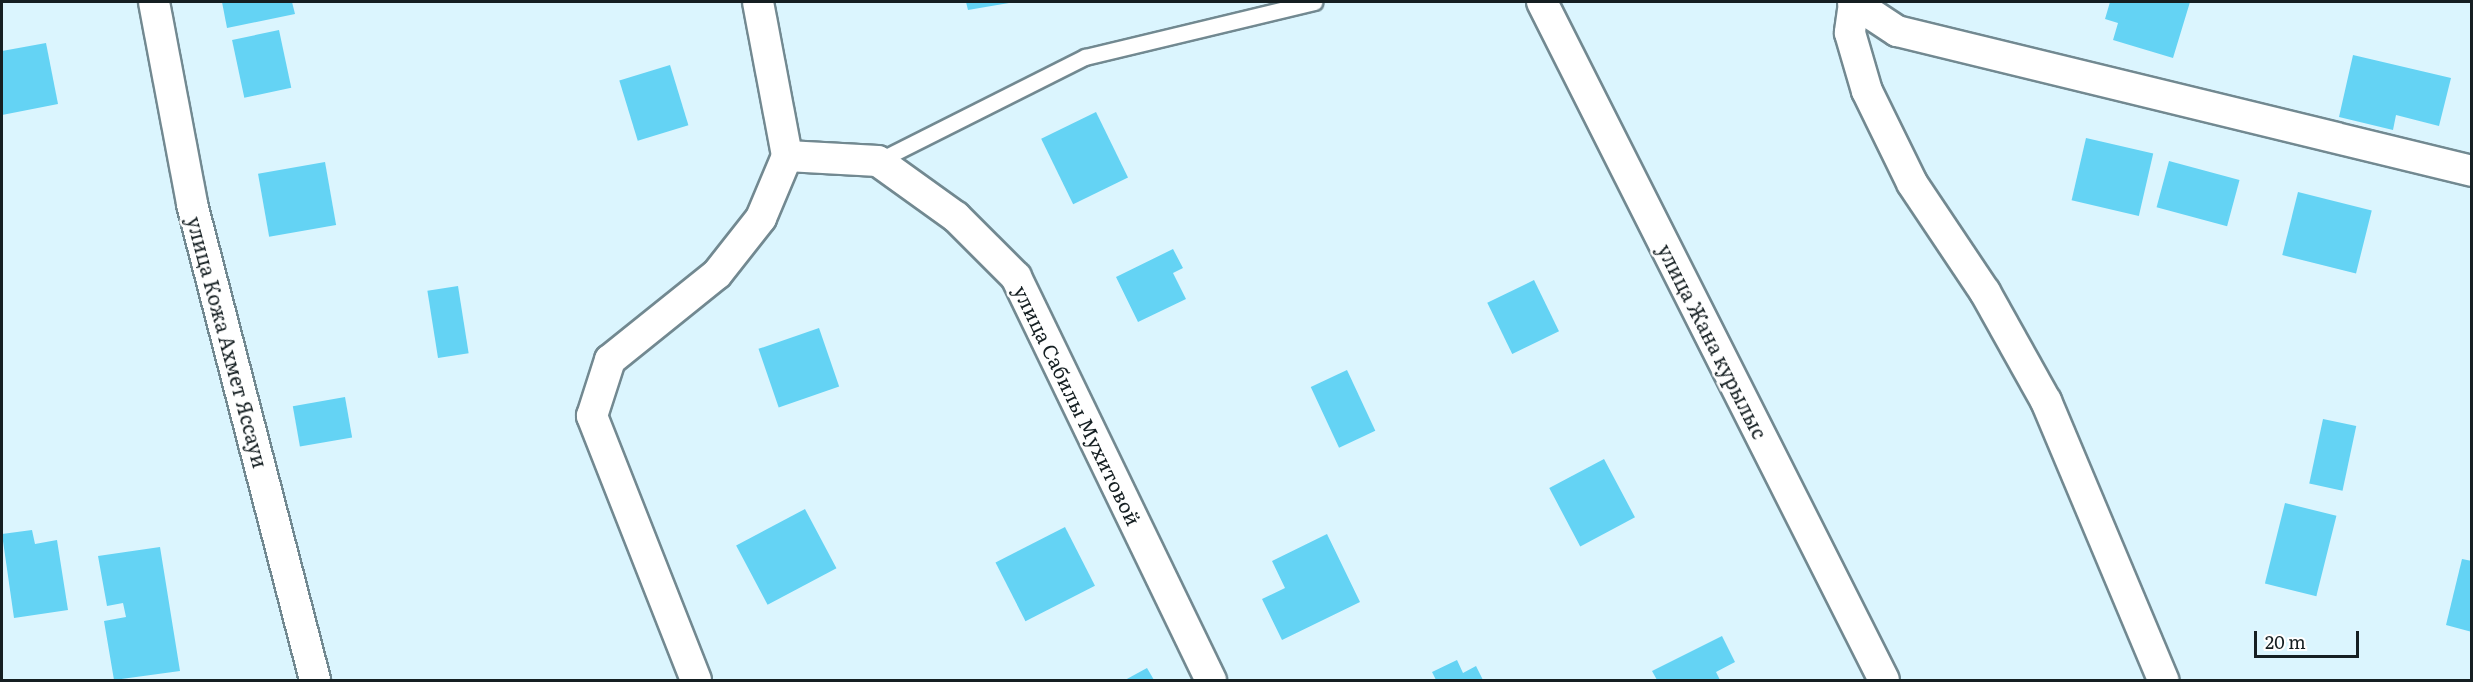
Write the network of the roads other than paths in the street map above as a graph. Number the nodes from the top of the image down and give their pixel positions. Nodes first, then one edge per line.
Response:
1 (154, 2) edge
2 (758, 2) edge
3 (1314, 2) edge
4 (1542, 2) edge
5 (1853, 2) edge
6 (787, 156) junction
7 (878, 161) junction
8 (2472, 171) edge
9 (315, 681) edge
10 (696, 681) edge
11 (1211, 681) edge
12 (1884, 681) edge
13 (2163, 681) edge

1 - 9 street, улица Кожа Ахмет Яссауи
2 - 6 street
3 - 7 lane
4 - 12 street, улица Жана курылыс
5 - 8 street
5 - 13 street
6 - 7 street
6 - 10 street
7 - 11 street, улица Сабилы Мухитовой

